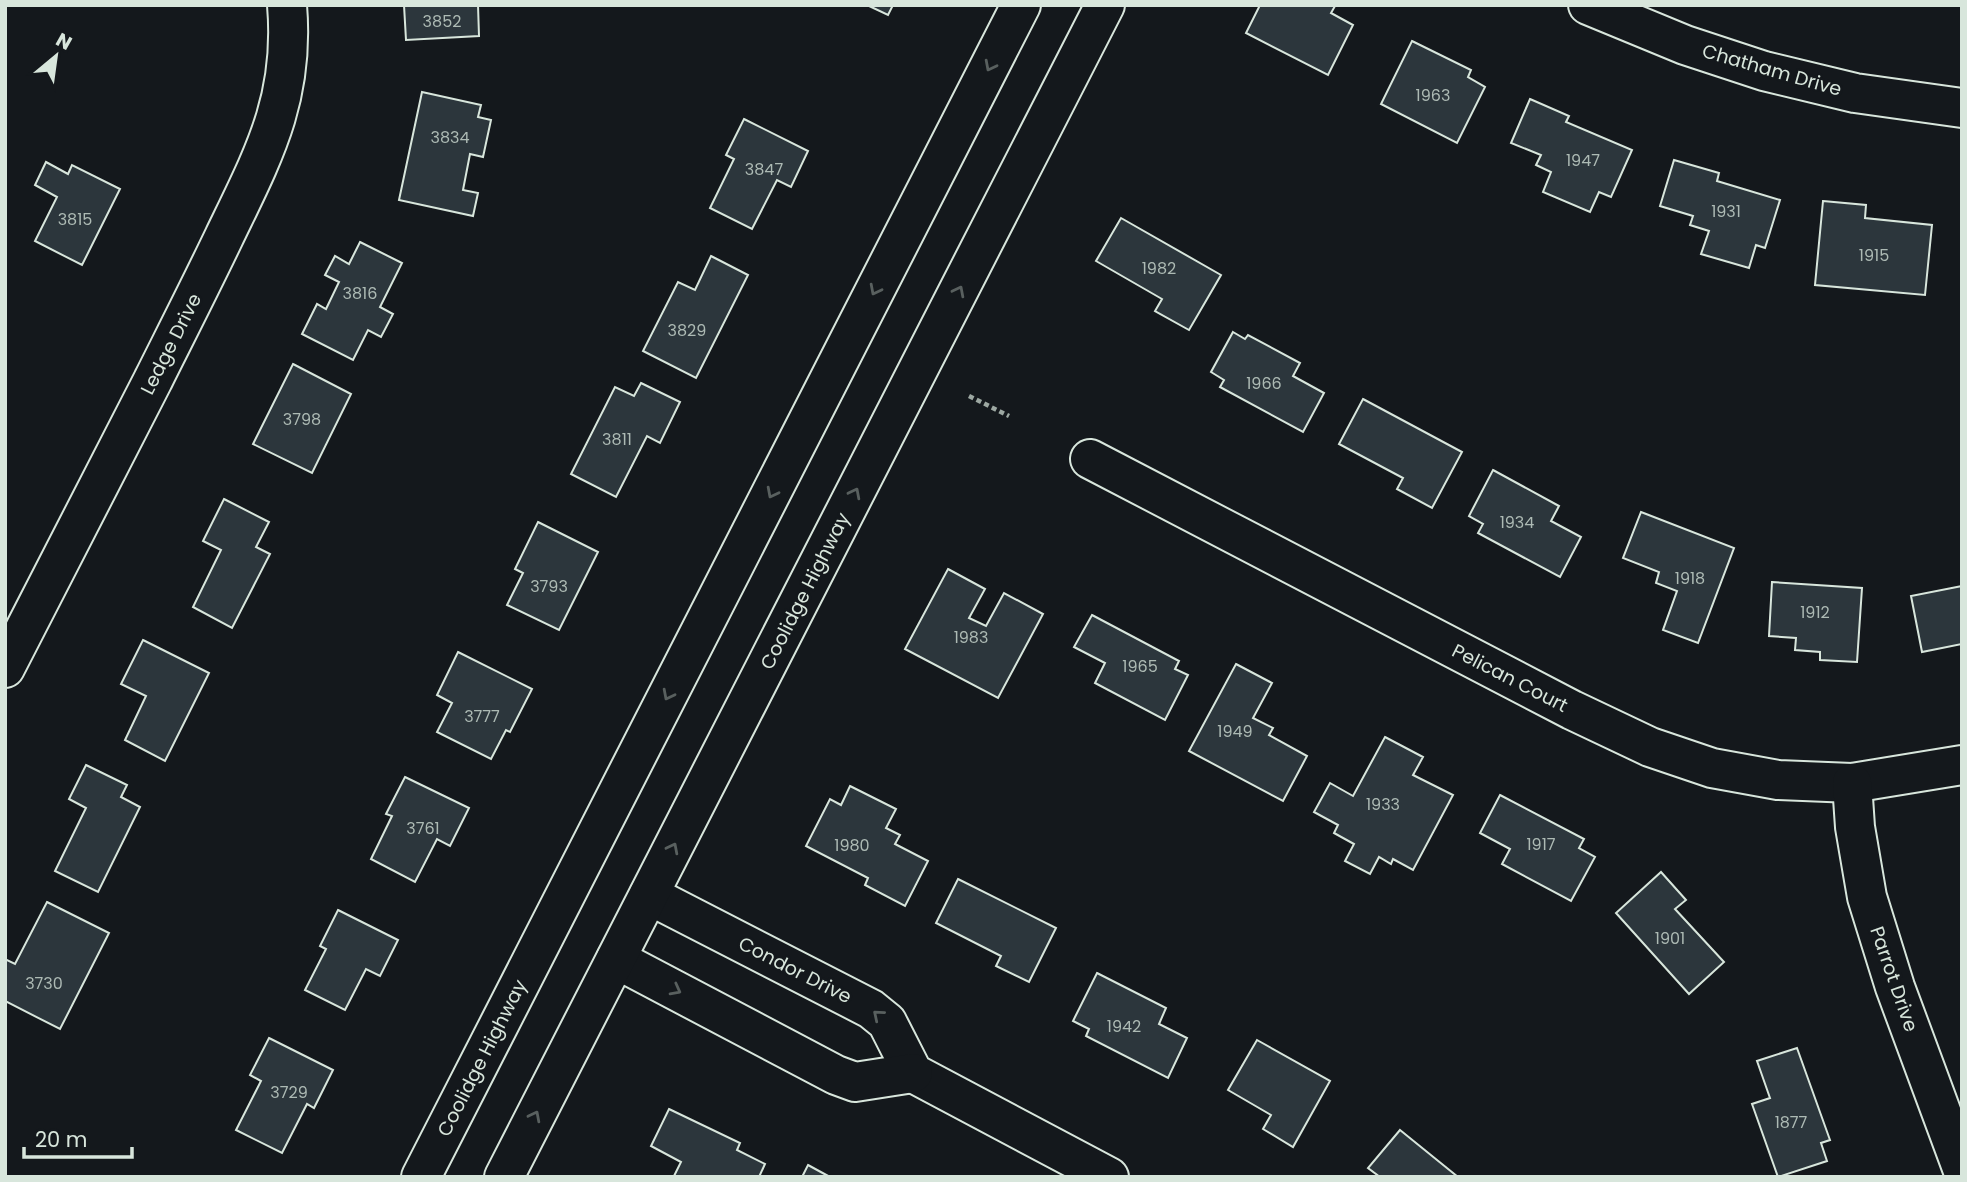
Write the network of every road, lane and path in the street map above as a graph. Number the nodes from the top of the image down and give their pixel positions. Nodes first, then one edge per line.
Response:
1 (288, 5) edge
2 (1021, 5) edge
3 (1105, 5) edge
4 (1588, 5) edge
5 (1962, 108) edge
6 (969, 396) dead end
7 (1009, 416) dead end
8 (1090, 459) dead end
9 (18, 612) edge
10 (5, 668) edge
11 (1962, 765) edge
12 (1852, 783) junction
13 (649, 895) junction
14 (616, 959) junction
15 (913, 1073) junction
16 (1962, 1168) edge
17 (421, 1177) edge
18 (504, 1177) edge
19 (1110, 1177) edge

1 - 9 street, Ledge Drive
2 -> 17 street, Coolidge Highway
13 -> 3 street, Coolidge Highway
4 - 5 street, Chatham Drive
6 - 7 path
8 - 12 street, Pelican Court
9 - 10 street, Ledge Drive
11 - 12 street, Pelican Court
12 - 16 street, Parrot Drive
13 - 14 street, Coolidge Highway
15 -> 13 street, Condor Drive
14 -> 15 street
18 -> 14 street, Coolidge Highway
15 - 19 street

